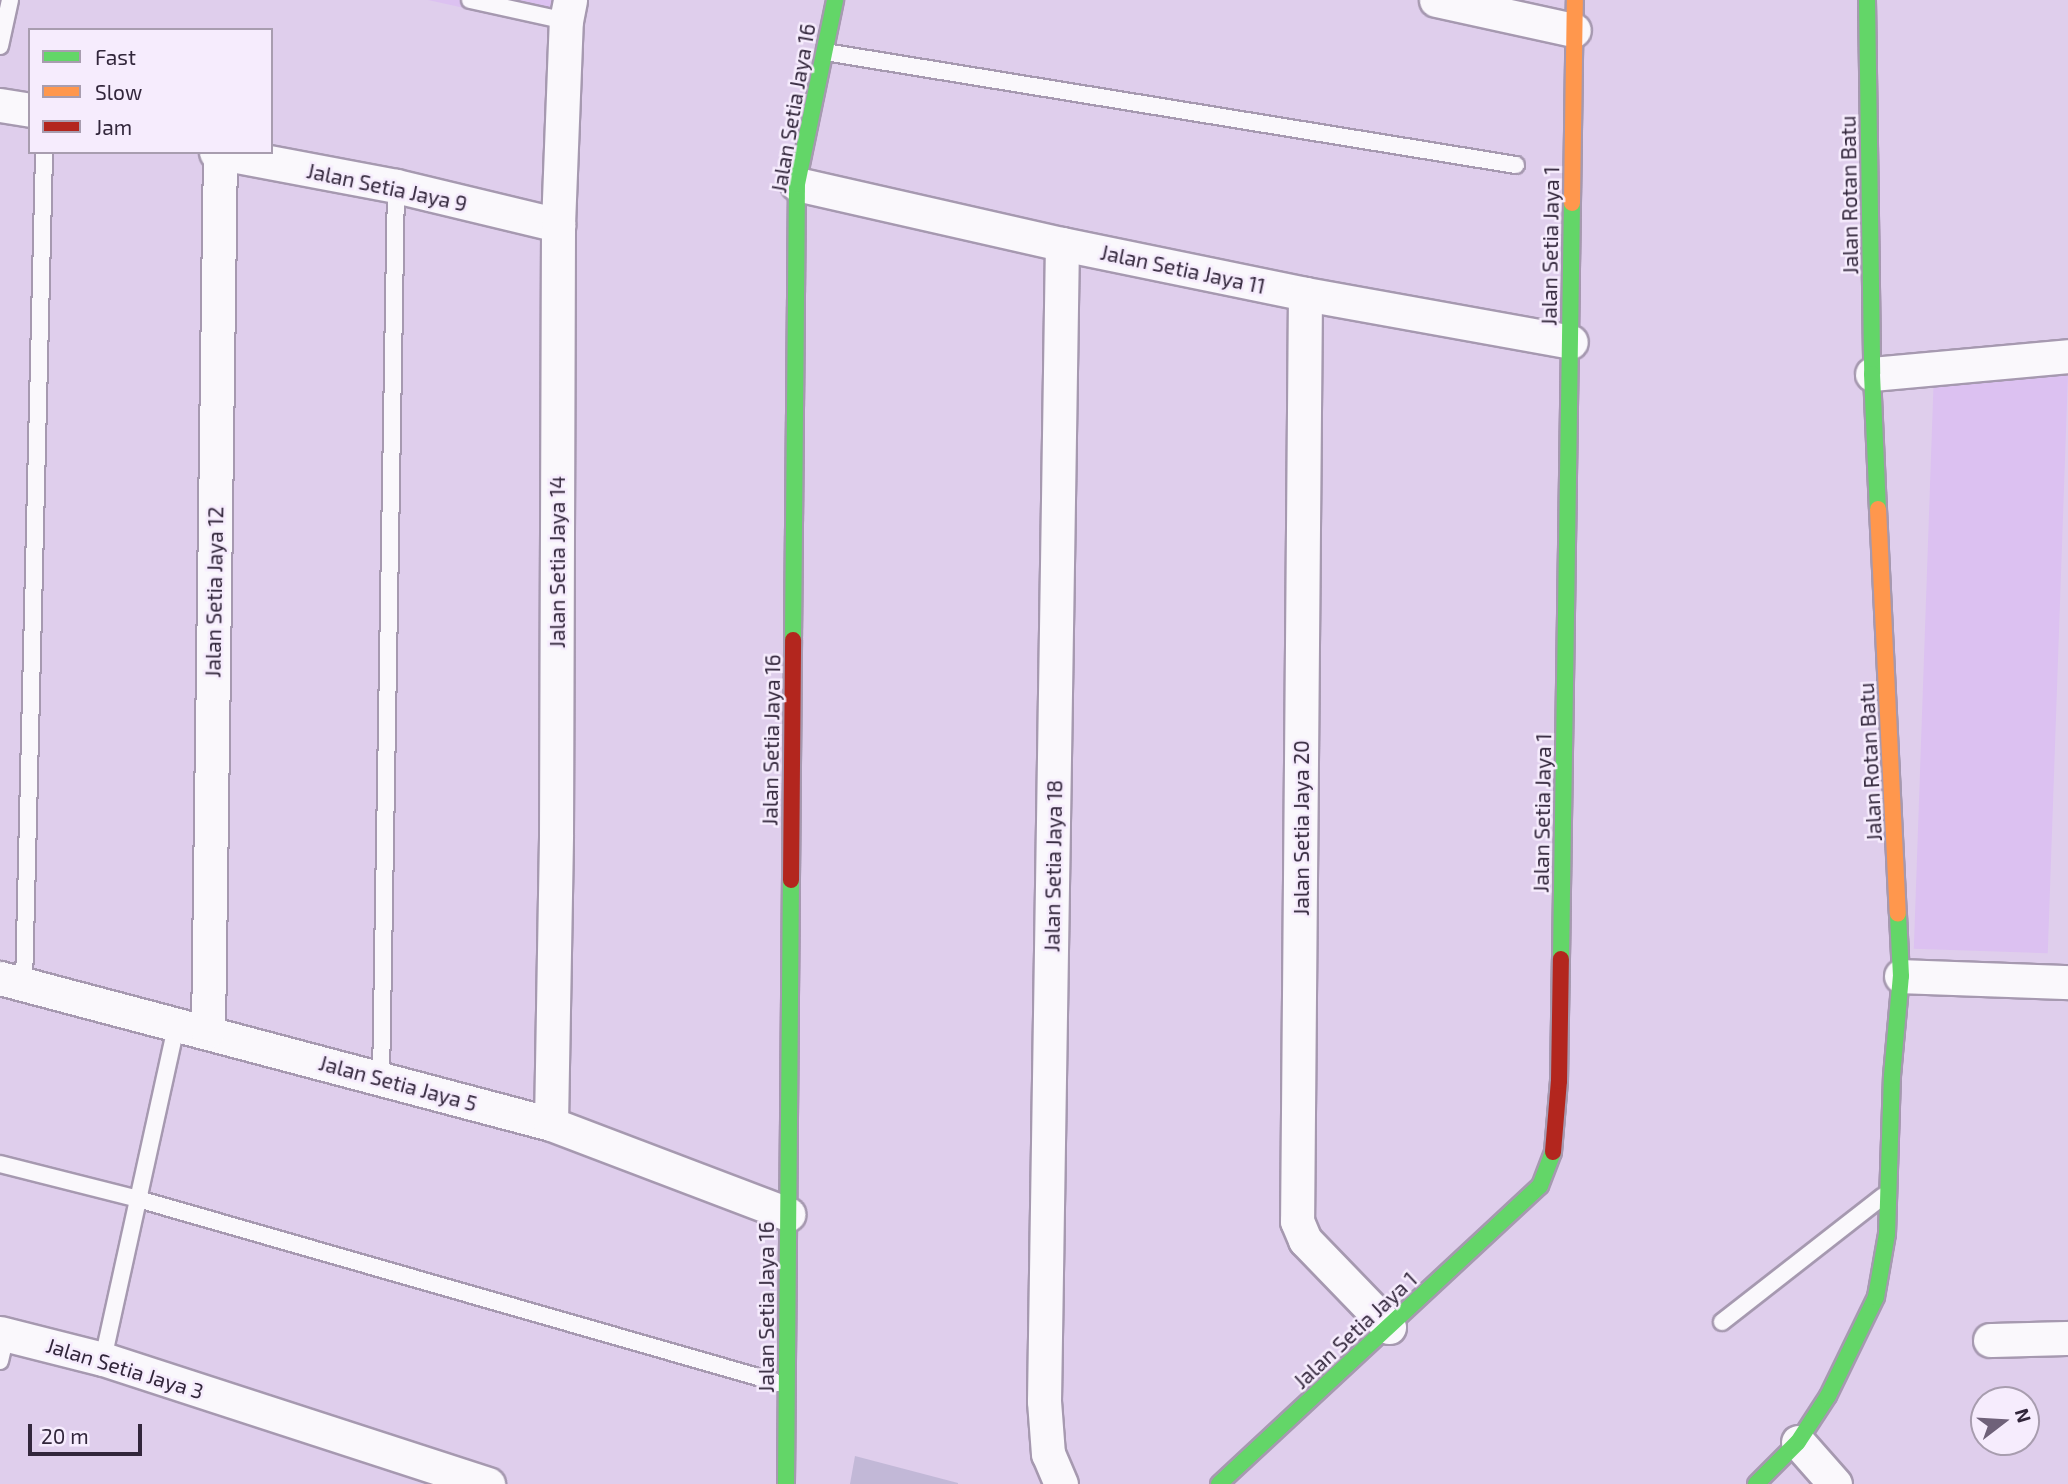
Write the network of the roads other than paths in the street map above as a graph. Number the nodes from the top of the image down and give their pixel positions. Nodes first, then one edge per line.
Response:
1 (10, 0) edge
2 (470, 0) edge
3 (835, 0) edge
4 (1436, 0) edge
5 (1867, 0) edge
6 (568, 10) edge
7 (1574, 15) edge
8 (0, 46) edge
9 (824, 52) junction
10 (0, 105) edge
11 (28, 110) edge
12 (44, 154) edge
13 (218, 154) edge
14 (223, 154) edge
15 (1516, 165) dead end
16 (797, 184) junction
17 (396, 186) junction
18 (558, 225) junction
19 (1062, 244) junction
20 (1306, 294) junction
21 (1570, 342) junction
22 (2068, 356) edge
23 (1872, 374) junction
24 (1901, 976) junction
25 (12, 981) edge
26 (2068, 982) edge
27 (177, 1023) junction
28 (208, 1031) junction
29 (381, 1080) junction
30 (551, 1124) junction
31 (0, 1164) edge
32 (1888, 1192) junction
33 (138, 1199) junction
34 (788, 1214) junction
35 (1722, 1322) dead end
36 (1390, 1327) junction
37 (2068, 1338) edge
38 (1990, 1340) dead end
39 (2, 1343) edge
40 (103, 1359) junction
41 (787, 1385) junction
42 (1798, 1442) junction
43 (488, 1484) edge
44 (786, 1484) edge
45 (1061, 1484) edge
46 (1219, 1484) edge
47 (1756, 1484) edge
48 (1835, 1484) edge

1 - 8 lane
2 - 6 lane
3 - 9 street, Jalan Setia Jaya 16
4 - 7 street
5 - 23 street, Jalan Rotan Batu
6 - 18 street, Jalan Setia Jaya 14
7 - 21 street, Jalan Setia Jaya 1
9 - 15 lane
9 - 16 street, Jalan Setia Jaya 16
10 - 11 street
12 - 25 lane
13 - 28 street, Jalan Setia Jaya 12
14 - 17 street, Jalan Setia Jaya 9
16 - 19 street, Jalan Setia Jaya 11
16 - 34 street, Jalan Setia Jaya 16
17 - 18 street, Jalan Setia Jaya 9
17 - 29 lane
18 - 30 street, Jalan Setia Jaya 14
19 - 20 street, Jalan Setia Jaya 11
19 - 45 street, Jalan Setia Jaya 18
20 - 21 street, Jalan Setia Jaya 11
20 - 36 street, Jalan Setia Jaya 20
21 - 36 street, Jalan Setia Jaya 1
22 - 23 street
23 - 24 street, Jalan Rotan Batu
24 - 26 street
24 - 32 street, Jalan Rotan Batu
25 - 27 street, Jalan Setia Jaya 5
27 - 28 street, Jalan Setia Jaya 5
27 - 33 lane
28 - 29 street, Jalan Setia Jaya 5
29 - 30 street, Jalan Setia Jaya 5
30 - 34 street, Jalan Setia Jaya 5
31 - 33 lane
32 - 35 lane
32 - 42 street, Jalan Rotan Batu
33 - 40 lane
33 - 41 lane
34 - 41 street, Jalan Setia Jaya 16
36 - 46 street, Jalan Setia Jaya 1
37 - 38 street
39 - 40 street, Jalan Setia Jaya 3
40 - 43 street, Jalan Setia Jaya 3
41 - 44 street, Jalan Setia Jaya 16
42 - 47 street, Jalan Rotan Batu
42 - 48 street

